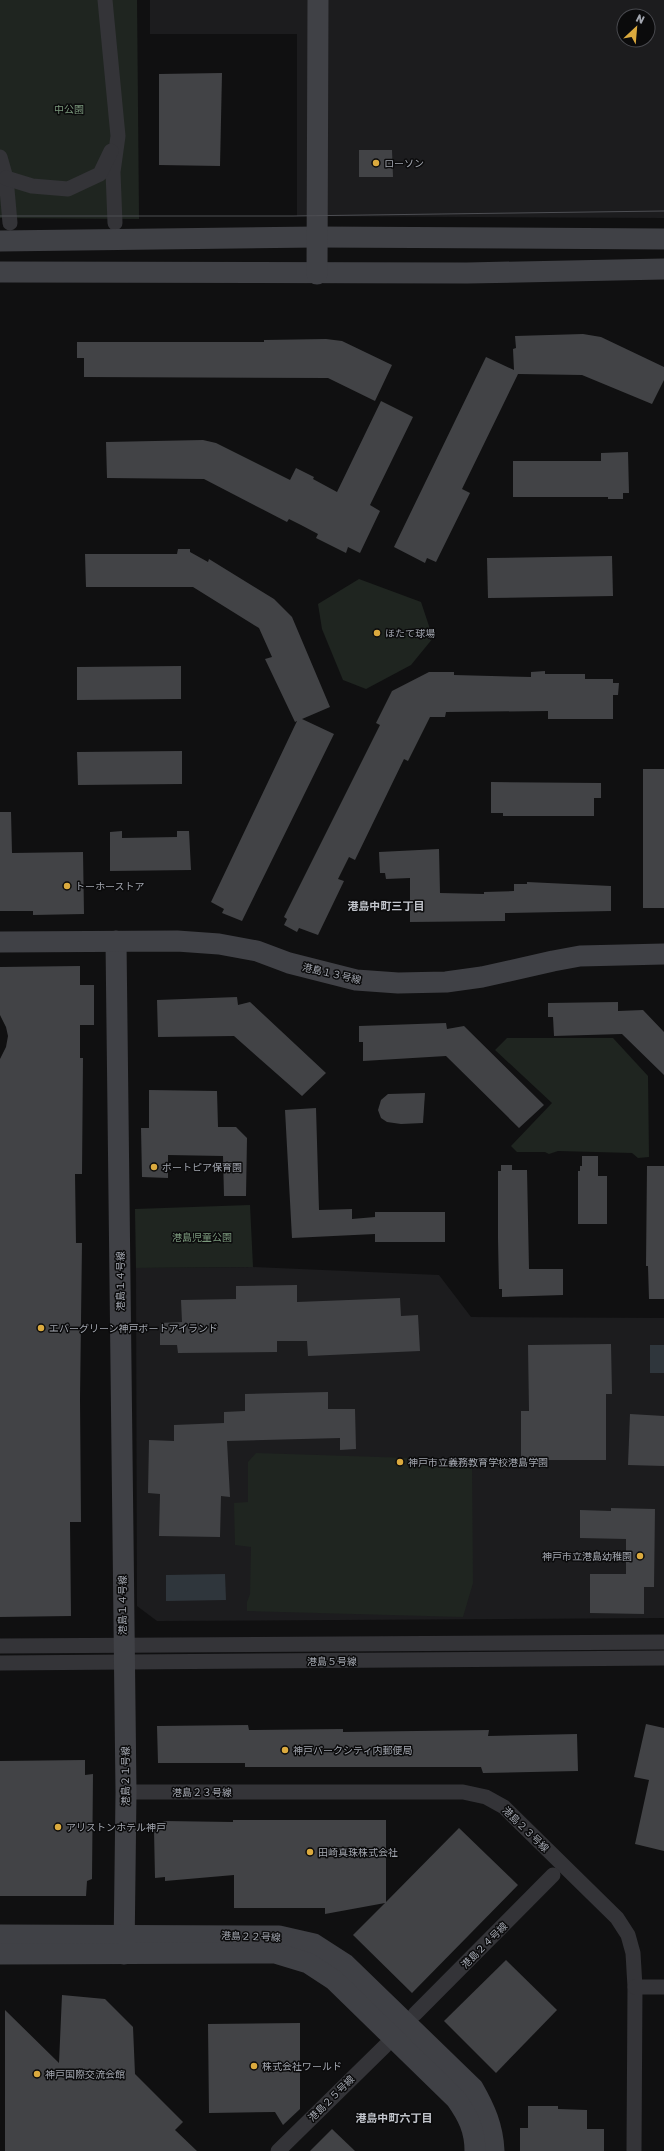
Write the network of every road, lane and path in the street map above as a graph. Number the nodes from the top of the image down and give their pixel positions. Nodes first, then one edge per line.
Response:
1 (105, 0) edge
2 (318, 0) edge
3 (118, 136) junction
4 (0, 157) edge
5 (6, 178) junction
6 (115, 223) dead end
7 (5, 232) edge
8 (317, 237) junction
9 (664, 239) edge
10 (664, 269) edge
11 (0, 272) edge
12 (317, 274) junction
13 (116, 941) junction
14 (0, 942) edge
15 (664, 954) edge
16 (664, 1642) edge
17 (0, 1646) edge
18 (123, 1654) junction
19 (664, 1658) edge
20 (0, 1663) edge
21 (126, 1792) junction
22 (553, 1875) dead end
23 (0, 1935) edge
24 (123, 1944) junction
25 (0, 1954) edge
26 (635, 1987) junction
27 (664, 1987) edge
28 (415, 2014) dead end
29 (385, 2046) dead end
30 (278, 2151) edge
31 (475, 2151) edge
32 (494, 2151) edge
33 (634, 2151) edge

1 - 3 street
2 - 8 street
3 - 5 street
3 - 6 street
4 - 5 street
5 - 7 street
7 - 8 street
8 - 9 street
8 - 12 street
10 - 12 street
11 - 12 street
13 - 14 street, 港島１３号線
13 - 15 street, 港島１３号線
13 - 18 street, 港島１４号線
16 - 18 street, 港島５号線
17 - 18 street, 港島５号線
18 - 19 street, 港島５号線
18 - 20 street, 港島５号線
18 - 21 street, 港島２１号線
21 - 24 street, 港島２１号線
21 - 26 street, 港島２３号線
22 - 28 street, 港島２４号線
23 - 24 street, 港島２２号線
24 - 25 street, 港島２２号線
24 - 31 street, 港島２２号線
24 - 32 street, 港島２２号線
26 - 27 street
26 - 33 street, 港島２３号線
29 - 30 street, 港島２５号線

